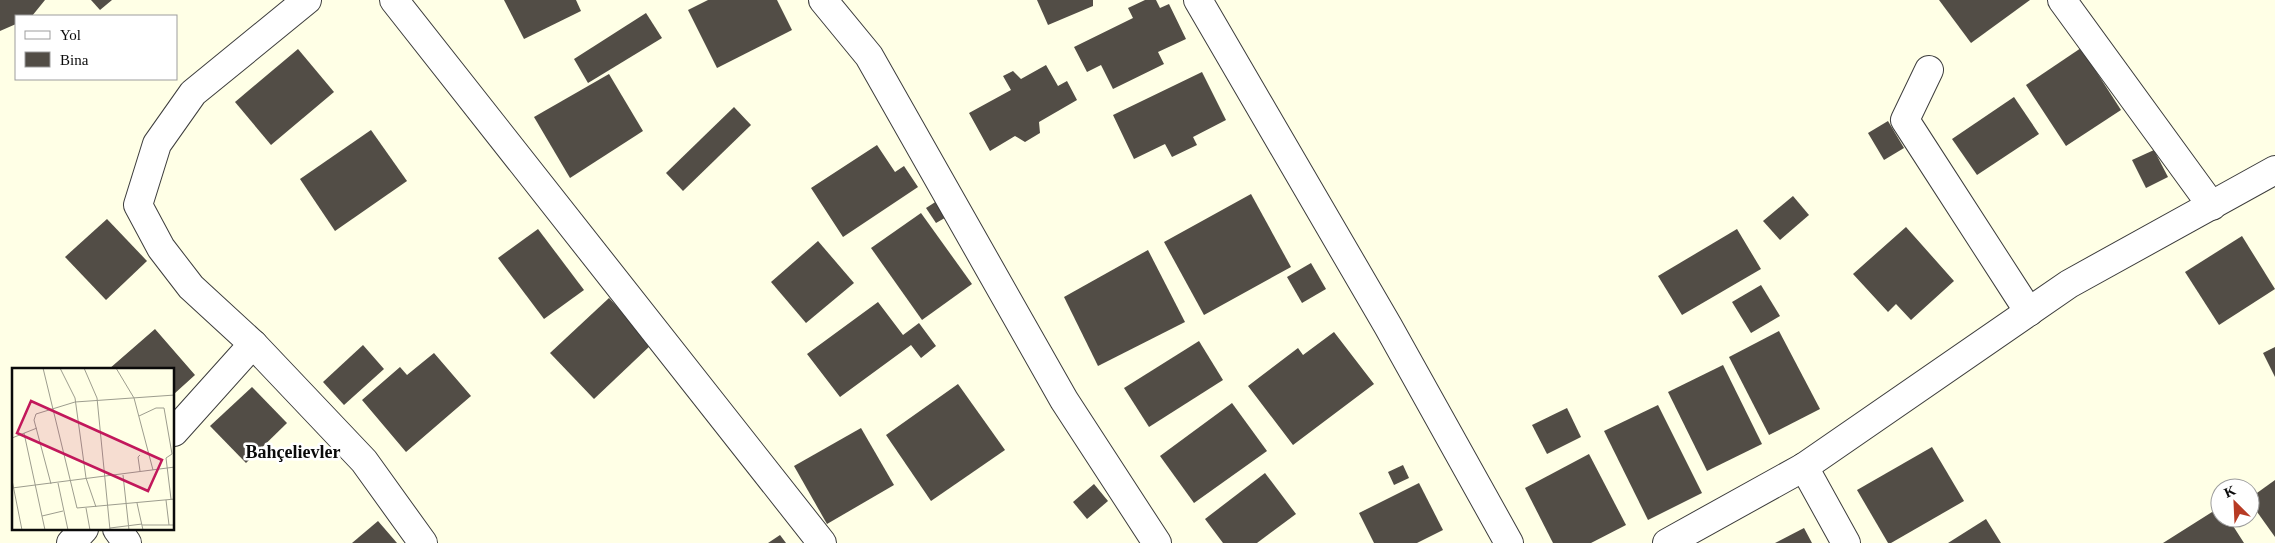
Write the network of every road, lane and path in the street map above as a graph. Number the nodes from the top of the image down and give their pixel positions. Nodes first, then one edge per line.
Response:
1 (307, 0) edge
2 (394, 0) edge
3 (822, 0) edge
4 (1198, 0) edge
5 (2062, 0) edge
6 (1929, 70) dead end
7 (2275, 170) edge
8 (2212, 206) junction
9 (2029, 312) junction
10 (253, 344) junction
11 (175, 431) edge
12 (1804, 467) junction
13 (83, 530) edge
14 (118, 530) edge
15 (71, 543) edge
16 (127, 543) edge
17 (423, 543) edge
18 (822, 543) edge
19 (1157, 543) edge
20 (1509, 543) edge
21 (1667, 543) edge
22 (1846, 543) edge

1 - 10 street
2 - 18 street
3 - 19 street
4 - 20 street
5 - 8 street
6 - 9 street
7 - 8 street
8 - 9 street
9 - 12 street
10 - 11 street
10 - 17 street
12 - 21 street
12 - 22 street
13 - 15 street
14 - 16 street

